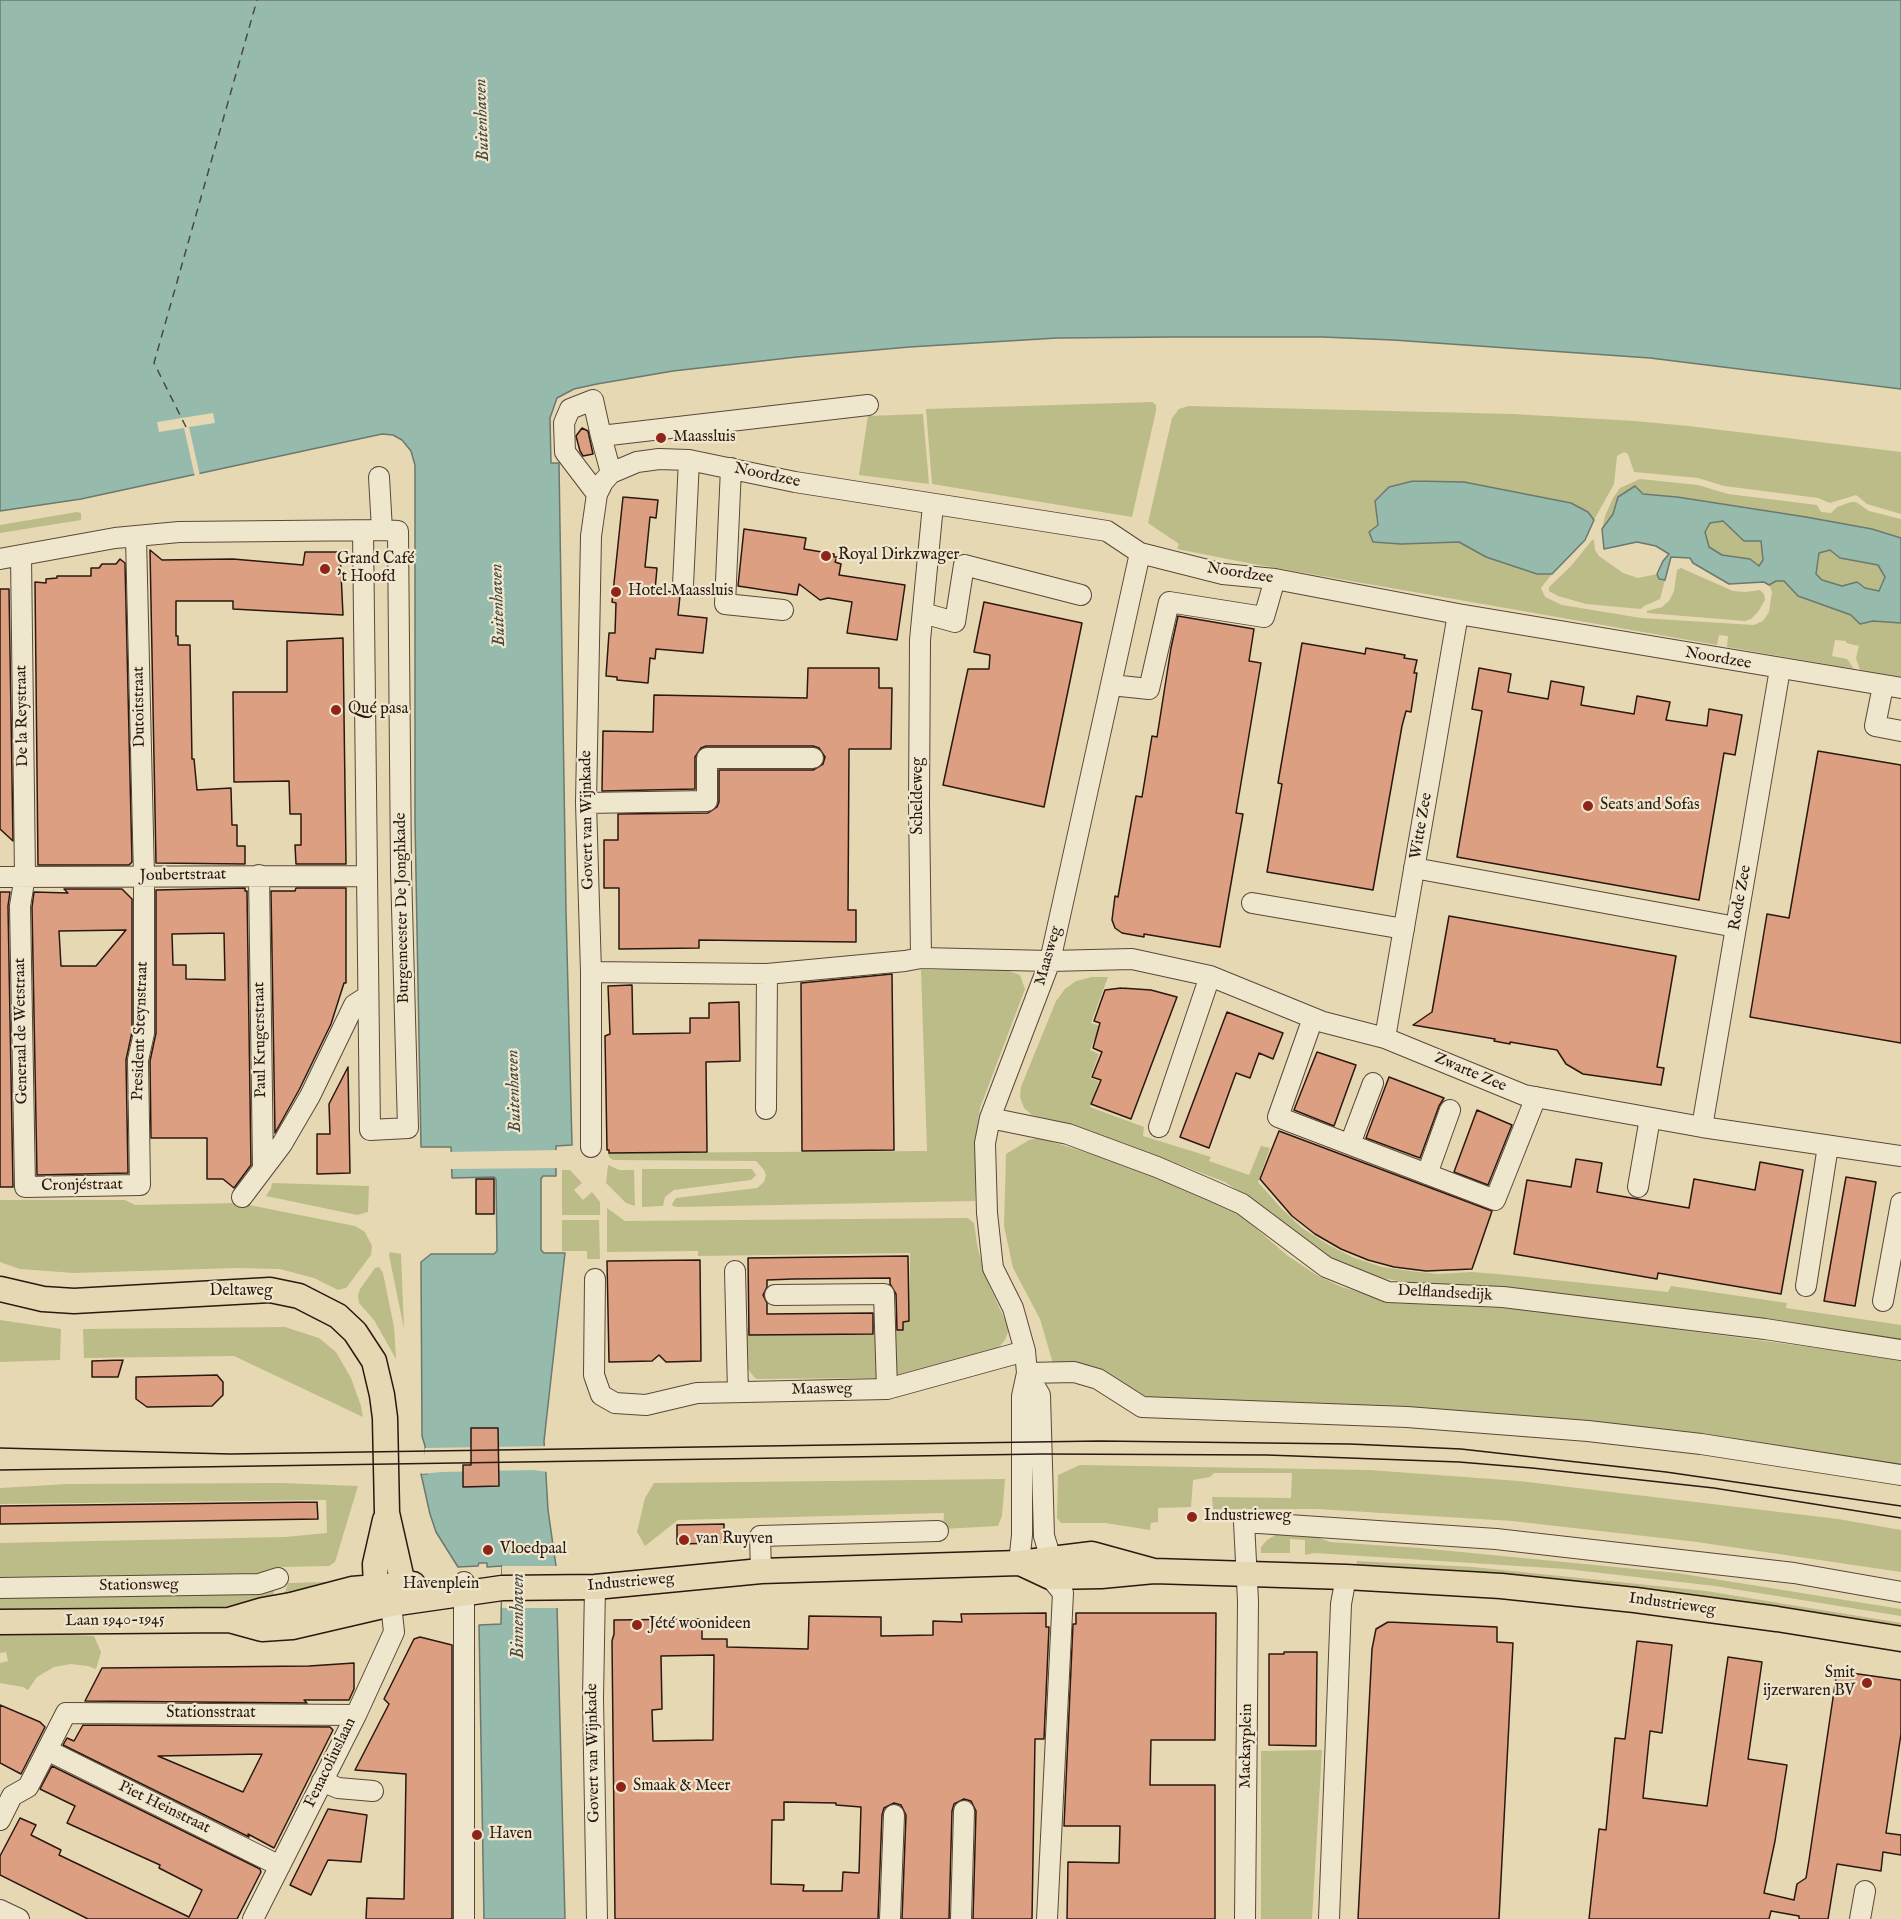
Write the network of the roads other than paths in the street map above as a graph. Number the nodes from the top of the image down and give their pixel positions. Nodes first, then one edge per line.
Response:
1 (868, 405) dead end
2 (601, 436) junction
3 (689, 460) junction
4 (731, 468) junction
5 (611, 473) junction
6 (379, 477) dead end
7 (597, 494) junction
8 (933, 505) junction
9 (372, 530) junction
10 (136, 537) junction
11 (1140, 553) junction
12 (21, 556) junction
13 (0, 559) edge
14 (1275, 579) junction
15 (683, 585) dead end
16 (1081, 595) dead end
17 (783, 610) dead end
18 (923, 613) junction
19 (1458, 614) junction
20 (1780, 669) junction
21 (1111, 685) junction
22 (1892, 687) edge
23 (1901, 731) edge
24 (813, 758) dead end
25 (586, 803) junction
26 (1414, 868) junction
27 (259, 875) junction
28 (25, 876) junction
29 (366, 876) junction
30 (0, 877) edge
31 (144, 877) junction
32 (1252, 903) dead end
33 (1736, 927) junction
34 (1404, 929) junction
35 (921, 958) junction
36 (1050, 961) junction
37 (591, 972) junction
38 (767, 974) junction
39 (1210, 976) junction
40 (368, 996) junction
41 (1313, 1018) junction
42 (1385, 1038) junction
43 (1373, 1083) dead end
44 (1536, 1097) junction
45 (766, 1109) dead end
46 (1450, 1110) dead end
47 (990, 1118) junction
48 (1650, 1118) junction
49 (1159, 1127) dead end
50 (1702, 1127) junction
51 (1350, 1144) junction
52 (1828, 1146) junction
53 (591, 1148) dead end
54 (1901, 1156) edge
55 (263, 1168) junction
56 (1427, 1174) junction
57 (140, 1185) joint
58 (25, 1187) joint
59 (1638, 1188) dead end
60 (242, 1197) dead end
61 (1901, 1203) edge
62 (735, 1271) dead end
63 (595, 1279) dead end
64 (1806, 1286) dead end
65 (0, 1289) edge
66 (775, 1295) dead end
67 (1883, 1301) dead end
68 (1901, 1350) edge
69 (1025, 1351) junction
70 (1027, 1373) junction
71 (887, 1389) junction
72 (738, 1392) junction
73 (1901, 1475) edge
74 (938, 1531) dead end
75 (1019, 1563) junction
76 (1051, 1568) junction
77 (761, 1572) junction
78 (1246, 1573) junction
79 (1346, 1577) junction
80 (278, 1578) dead end
81 (464, 1587) junction
82 (595, 1587) junction
83 (0, 1588) edge
84 (502, 1588) joint
85 (390, 1592) junction
86 (1901, 1592) edge
87 (0, 1622) edge
88 (1901, 1639) edge
89 (356, 1715) junction
90 (47, 1750) junction
91 (322, 1781) junction
92 (373, 1791) dead end
93 (964, 1811) dead end
94 (894, 1815) dead end
95 (0, 1820) edge
96 (280, 1866) junction
97 (1865, 1891) dead end
98 (0, 1910) edge
99 (18, 1919) edge
100 (253, 1919) edge
101 (464, 1919) edge
102 (597, 1919) edge
103 (890, 1919) edge
104 (961, 1919) edge
105 (1047, 1919) edge
106 (1245, 1919) edge
107 (1329, 1919) edge
108 (1860, 1919) edge

1 - 2 street
2 - 5 street
2 - 7 street
3 - 4 street, Noordzee
3 - 5 street, Noordzee
3 - 15 street
4 - 8 street, Noordzee
4 - 17 street
5 - 7 street
6 - 9 street, Burgemeester De Jonghkade
7 - 25 street, Govert van Wijnkade
8 - 11 street, Noordzee
8 - 18 street, Scheldeweg
9 - 10 street
9 - 29 street, Burgemeester De Jonghkade
9 - 40 street, Burgemeester De Jonghkade
10 - 12 street
10 - 31 street, Dutoitstraat
11 - 14 street, Noordzee
11 - 21 street, Maasweg
12 - 13 street
12 - 28 street, De la Reystraat
14 - 19 street, Noordzee
14 - 21 street
16 - 18 street
18 - 35 street, Scheldeweg
19 - 20 street, Noordzee
19 - 26 street, Witte Zee
20 - 22 street, Noordzee
20 - 33 street, Rode Zee
21 - 36 street, Maasweg
22 - 23 street
24 - 25 street
25 - 37 street, Govert van Wijnkade
26 - 33 street
26 - 34 street, Witte Zee
27 - 29 street, Joubertstraat
27 - 31 street, Joubertstraat
27 - 55 street, Paul Krugerstraat
28 - 30 street, Joubertstraat
28 - 31 street, Joubertstraat
28 - 58 street, Generaal de Wetstraat
29 - 40 street, Burgemeester De Jonghkade
31 - 57 street, President Steynstraat
32 - 34 street
33 - 50 street, Rode Zee
34 - 42 street, Witte Zee
35 - 36 street
35 - 38 street
36 - 39 street, Zwarte Zee
36 - 47 street, Maasweg
37 - 38 street
37 - 53 street, Govert van Wijnkade
38 - 45 street
39 - 41 street, Zwarte Zee
39 - 49 street
40 - 55 street
41 - 42 street, Zwarte Zee
41 - 51 street
42 - 44 street, Zwarte Zee
43 - 51 street
44 - 48 street, Zwarte Zee
44 - 56 street
46 - 56 street
47 - 68 street, Delflandsedijk
47 - 69 street, Maasweg
48 - 50 street, Zwarte Zee
48 - 59 street
50 - 52 street, Zwarte Zee
51 - 56 street
52 - 54 street, Zwarte Zee
52 - 64 street
55 - 60 street
57 - 58 street, Cronjéstraat
61 - 67 street
62 - 72 street
63 - 72 street, Maasweg
65 - 85 main road, Deltaweg
66 - 71 street
69 - 70 street, Maasweg
69 - 71 street, Maasweg
70 - 73 street
70 - 75 street, Maasweg
70 - 76 street, Maasweg
71 - 72 street, Maasweg
74 - 77 street
75 - 76 main road, Industrieweg
75 - 77 main road, Industrieweg
76 - 78 main road, Industrieweg
76 - 105 street, Maasweg
77 - 82 main road, Industrieweg
78 - 79 main road, Industrieweg
78 - 86 street, Mackayplein
78 - 106 street, Mackayplein
79 - 88 main road, Industrieweg
79 - 107 street
80 - 83 street, Stationsweg
81 - 84 main road, Havenplein
81 - 85 main road, Havenplein
81 - 101 street
82 - 84 main road, Industrieweg
82 - 102 street, Govert van Wijnkade
85 - 87 main road, Laan 1940-1945
85 - 89 street, Fenacoliuslaan
89 - 90 street, Stationsstraat
89 - 91 street, Fenacoliuslaan
90 - 95 street
90 - 96 street, Piet Heinstraat
91 - 92 street
91 - 96 street, Fenacoliuslaan
93 - 104 street
94 - 103 street
96 - 100 street, Fenacoliuslaan
97 - 108 street
98 - 99 street

